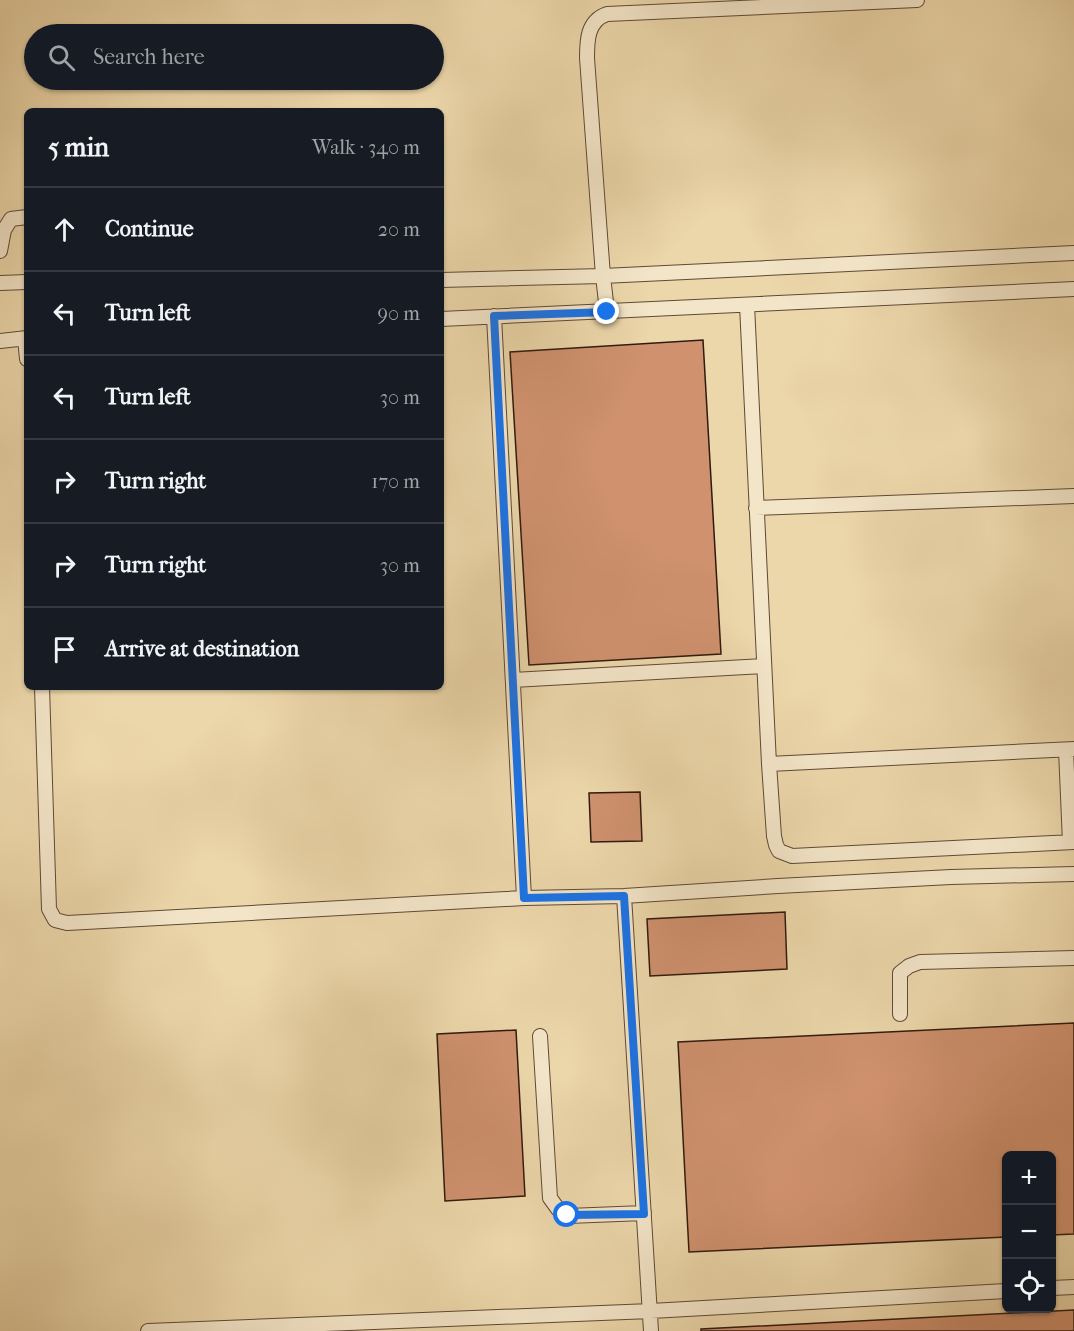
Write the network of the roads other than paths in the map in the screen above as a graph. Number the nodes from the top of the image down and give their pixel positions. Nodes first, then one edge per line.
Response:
1 (917, 0) edge
2 (24, 217) edge
3 (0, 251) edge
4 (1074, 253) edge
5 (603, 276) junction
6 (444, 280) edge
7 (24, 282) edge
8 (0, 283) edge
9 (1074, 289) edge
10 (747, 305) junction
11 (607, 312) junction
12 (494, 316) junction
13 (444, 319) edge
14 (24, 338) edge
15 (0, 340) edge
16 (1074, 496) edge
17 (756, 508) junction
18 (764, 666) junction
19 (513, 680) junction
20 (42, 690) edge
21 (1070, 749) edge
22 (769, 764) junction
23 (1072, 842) edge
24 (1074, 874) edge
25 (624, 896) junction
26 (524, 898) junction
27 (1074, 958) edge
28 (900, 1014) dead end
29 (540, 1036) dead end
30 (644, 1214) junction
31 (1074, 1287) edge
32 (1056, 1288) edge
33 (1002, 1291) edge
34 (651, 1311) junction
35 (148, 1331) edge
36 (651, 1331) edge

1 - 5 lane
2 - 3 lane
4 - 5 lane
5 - 6 lane
5 - 11 lane
7 - 8 lane
9 - 10 lane
10 - 11 lane
10 - 17 lane
11 - 12 lane
12 - 13 lane
12 - 19 lane
14 - 15 lane
16 - 17 lane
17 - 18 lane
18 - 19 lane
18 - 22 lane
19 - 26 lane
20 - 26 lane
21 - 22 lane
21 - 23 lane
22 - 23 lane
24 - 25 lane
25 - 26 lane
25 - 30 lane
27 - 28 lane
29 - 30 lane
30 - 34 lane
31 - 32 lane
33 - 34 lane
34 - 35 lane
34 - 36 lane

